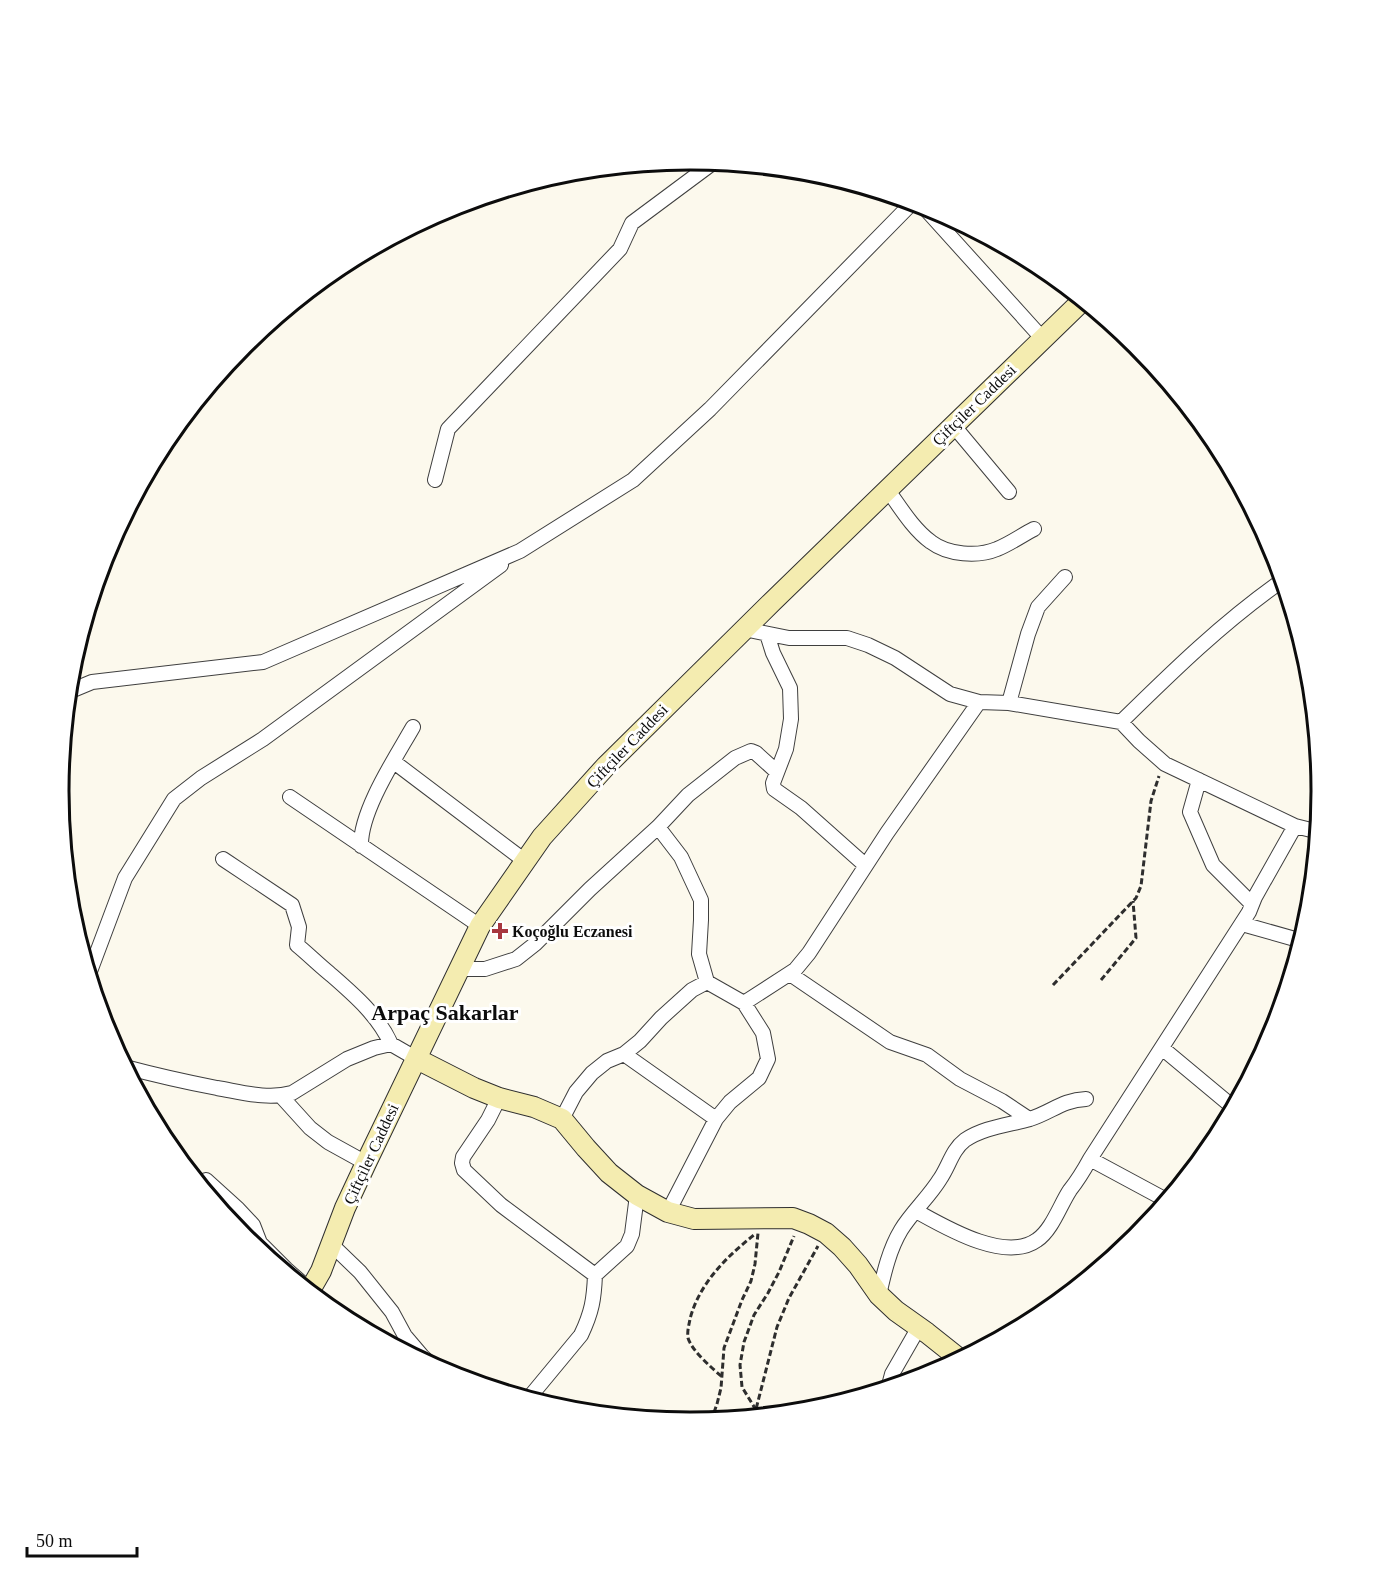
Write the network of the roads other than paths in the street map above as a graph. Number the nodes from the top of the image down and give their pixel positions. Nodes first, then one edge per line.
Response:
1 (703, 170) edge
2 (906, 209) edge
3 (936, 221) edge
4 (1077, 305) edge
5 (1042, 338) junction
6 (953, 425) junction
7 (435, 480) dead end
8 (887, 489) junction
9 (1009, 492) dead end
10 (1034, 529) dead end
11 (520, 551) junction
12 (1065, 577) dead end
13 (1277, 585) edge
14 (744, 629) junction
15 (767, 634) junction
16 (78, 688) edge
17 (979, 702) junction
18 (1009, 703) junction
19 (1121, 722) junction
20 (413, 727) dead end
21 (394, 762) junction
22 (777, 772) junction
23 (1199, 780) junction
24 (290, 797) dead end
25 (1296, 826) junction
26 (658, 827) junction
27 (1311, 830) edge
28 (361, 846) junction
29 (223, 859) dead end
30 (525, 861) junction
31 (866, 866) junction
32 (1252, 904) junction
33 (1242, 924) junction
34 (480, 926) junction
35 (1294, 939) edge
36 (93, 963) edge
37 (459, 969) junction
38 (789, 974) junction
39 (707, 982) junction
40 (744, 1003) junction
41 (391, 1044) junction
42 (1162, 1048) junction
43 (624, 1054) junction
44 (417, 1059) junction
45 (135, 1069) edge
46 (281, 1096) junction
47 (499, 1098) junction
48 (1086, 1099) dead end
49 (1228, 1103) edge
50 (562, 1119) junction
51 (716, 1119) junction
52 (1029, 1119) junction
53 (1090, 1159) junction
54 (366, 1163) junction
55 (206, 1180) dead end
56 (637, 1195) junction
57 (1161, 1197) edge
58 (916, 1211) junction
59 (668, 1212) junction
60 (258, 1238) edge
61 (332, 1245) junction
62 (595, 1275) junction
63 (312, 1285) edge
64 (879, 1295) junction
65 (919, 1327) junction
66 (416, 1349) edge
67 (954, 1354) edge
68 (890, 1380) edge
69 (533, 1393) edge

1 - 7 street
2 - 11 street
3 - 5 street
4 - 5 street, Çiftçiler Caddesi
5 - 6 street, Çiftçiler Caddesi
6 - 8 street, Çiftçiler Caddesi
6 - 9 street
8 - 10 street
8 - 14 street, Çiftçiler Caddesi
11 - 16 street
11 - 36 street
12 - 18 street
13 - 19 street
14 - 15 street
14 - 30 street, Çiftçiler Caddesi
15 - 17 street
15 - 22 street
17 - 18 street
17 - 31 street
18 - 19 street
19 - 23 street
20 - 21 street
21 - 28 street
21 - 30 street
22 - 26 street
22 - 31 street
23 - 25 street
23 - 32 street
24 - 28 street
25 - 27 street
25 - 32 street
26 - 37 street
26 - 39 street
28 - 34 street
29 - 41 street
30 - 34 street, Çiftçiler Caddesi
31 - 38 street
32 - 33 street
33 - 35 street
33 - 42 street
34 - 37 street, Çiftçiler Caddesi
37 - 44 street, Çiftçiler Caddesi
38 - 40 street
38 - 52 street
39 - 40 street
39 - 43 street
40 - 51 street
41 - 44 street
41 - 46 street
42 - 49 street
42 - 53 street
43 - 50 street
43 - 51 street
44 - 47 street
44 - 54 street, Çiftçiler Caddesi
45 - 46 street
46 - 54 street
47 - 50 street
47 - 62 street
48 - 52 street
50 - 56 street
51 - 59 street
52 - 58 street
53 - 57 street
53 - 58 street
54 - 61 street, Çiftçiler Caddesi
55 - 60 street
56 - 59 street
56 - 62 street
58 - 64 street
59 - 64 street
61 - 63 street, Çiftçiler Caddesi
61 - 66 street
62 - 69 street
64 - 65 street
65 - 67 street
65 - 68 street

